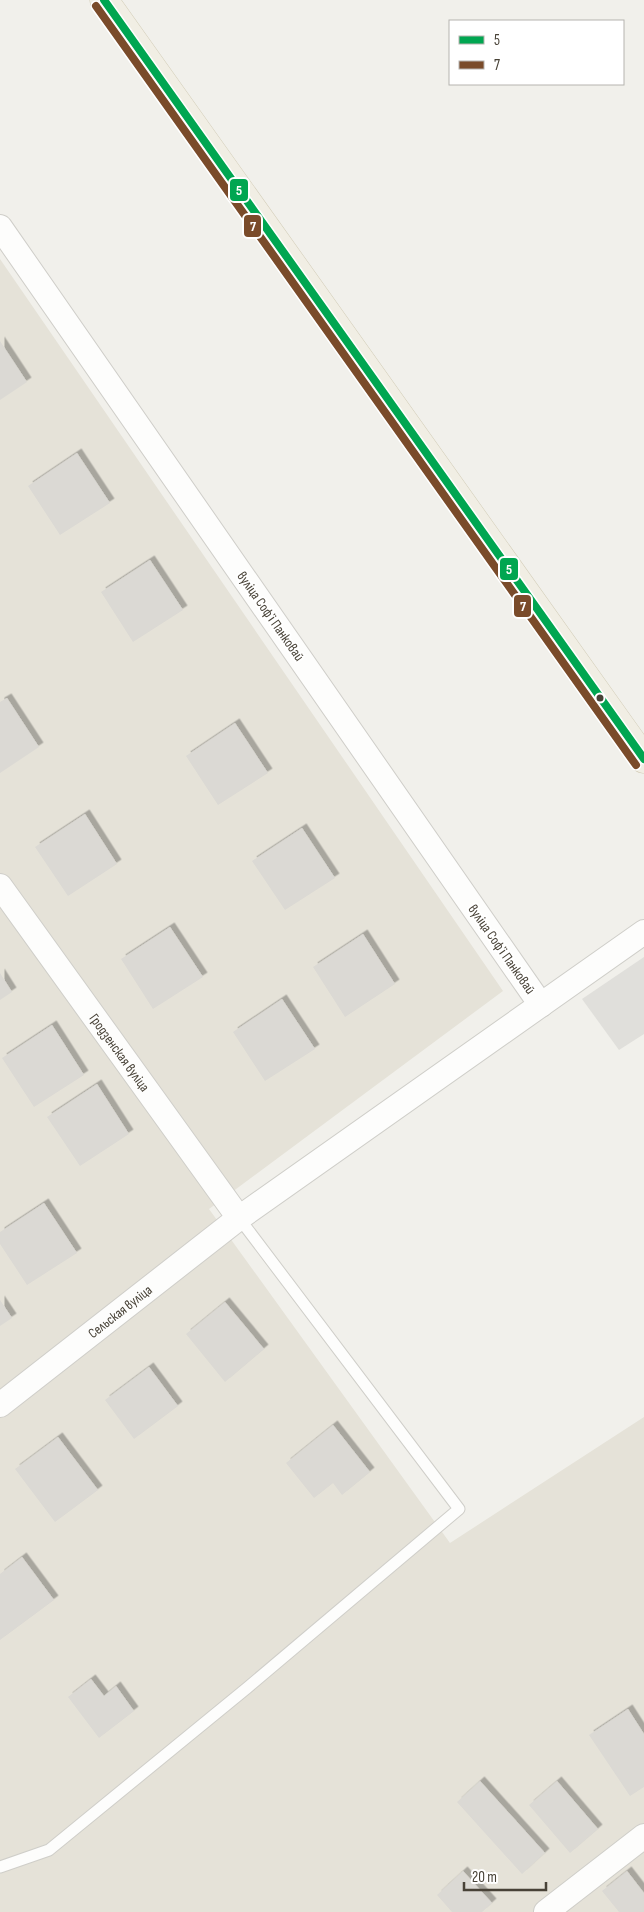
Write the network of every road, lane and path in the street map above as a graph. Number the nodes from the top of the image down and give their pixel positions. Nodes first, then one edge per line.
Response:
1 (104, 0) edge
2 (0, 226) edge
3 (644, 759) edge
4 (0, 886) edge
5 (644, 932) edge
6 (541, 1006) junction
7 (239, 1218) junction
8 (0, 1404) edge
9 (644, 1836) edge
10 (0, 1867) edge
11 (546, 1912) edge

1 - 3 main road
2 - 6 street, вуліца Софʼі Панковай
4 - 7 street, Гродзенская вуліца
5 - 6 street, Сельская вуліца
6 - 7 street, Сельская вуліца
7 - 8 street, Сельская вуліца
7 - 10 lane
9 - 11 street

